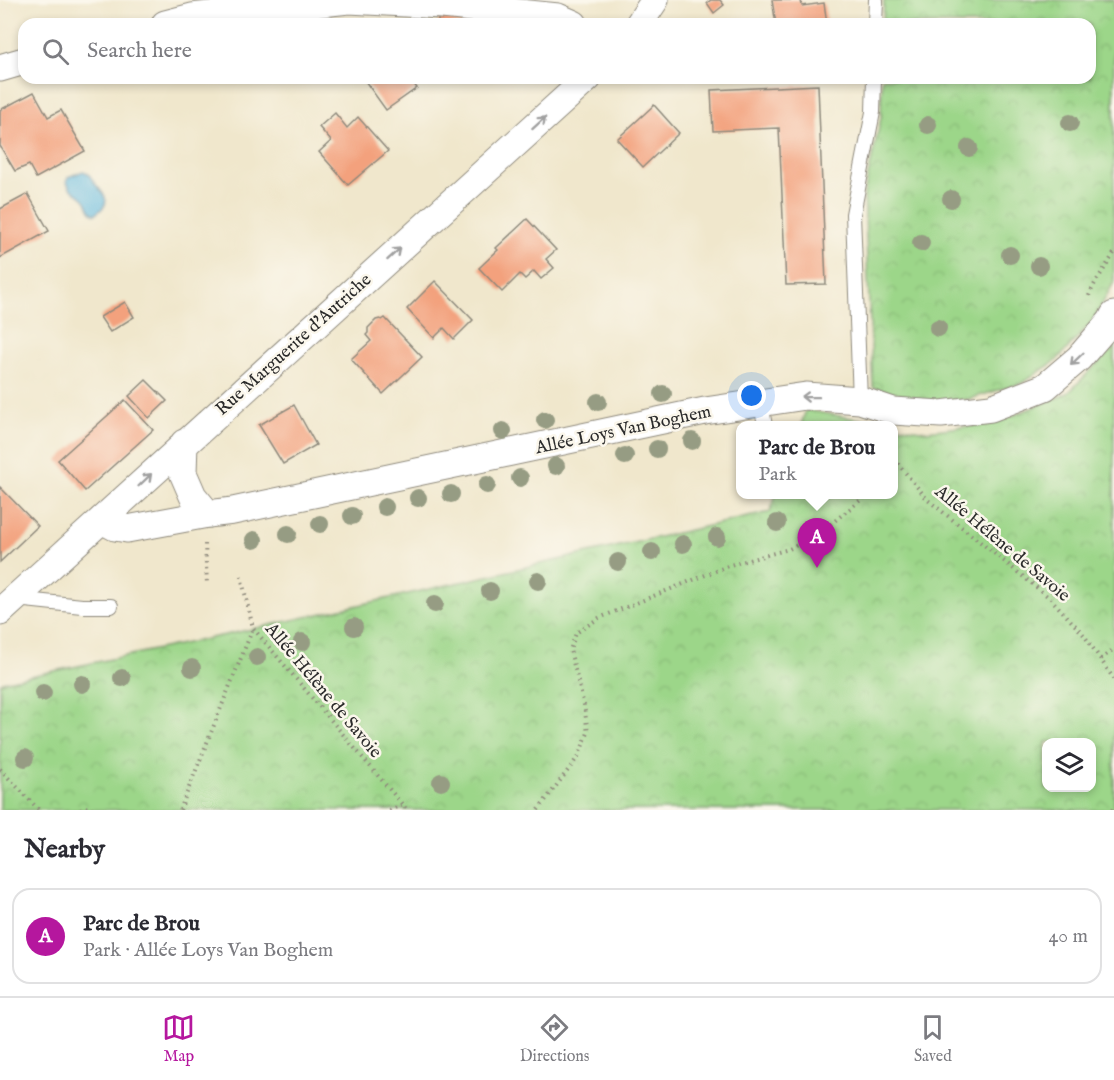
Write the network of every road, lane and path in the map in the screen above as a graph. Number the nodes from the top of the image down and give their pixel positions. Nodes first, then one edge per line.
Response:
1 (655, 0) edge
2 (876, 0) edge
3 (188, 18) edge
4 (560, 18) edge
5 (643, 18) edge
6 (875, 18) edge
7 (18, 63) edge
8 (0, 68) edge
9 (581, 84) edge
10 (874, 84) edge
11 (1114, 253) edge
12 (1102, 310) edge
13 (860, 400) junction
14 (763, 415) edge
15 (184, 443) junction
16 (898, 464) edge
17 (900, 467) joint
18 (863, 499) edge
19 (208, 514) junction
20 (102, 520) junction
21 (241, 576) dead end
22 (207, 584) dead end
23 (7, 606) edge
24 (111, 606) dead end
25 (254, 628) junction
26 (1114, 649) edge
27 (1101, 659) junction
28 (1114, 679) edge
29 (0, 769) edge
30 (405, 808) edge
31 (39, 810) edge
32 (81, 810) edge
33 (106, 810) edge
34 (180, 810) edge
35 (389, 810) edge
36 (538, 810) edge

1 - 5 street
2 - 6 lane
3 - 4 street
7 - 8 street
15 -> 9 street, Rue Marguerite d'Autriche
10 - 13 lane
11 - 12 path
12 -> 13 street, Allée Loys Van Boghem
13 -> 14 street, Allée Loys Van Boghem
14 - 19 street, Allée Loys Van Boghem
15 - 19 street
20 -> 15 street, Rue Marguerite d'Autriche
16 - 17 path, Allée Hélène de Savoie
17 - 27 path, Allée Hélène de Savoie
18 - 36 path
19 - 20 street, Allée Loys Van Boghem
19 - 22 path
20 - 23 street, Rue Marguerite d'Autriche
21 - 25 path, Allée Hélène de Savoie
23 - 24 lane
25 - 30 path, Allée Hélène de Savoie
25 - 34 path
26 - 27 path
27 - 28 path, Allée Hélène de Savoie
29 - 31 path
30 - 35 path
32 - 33 path

